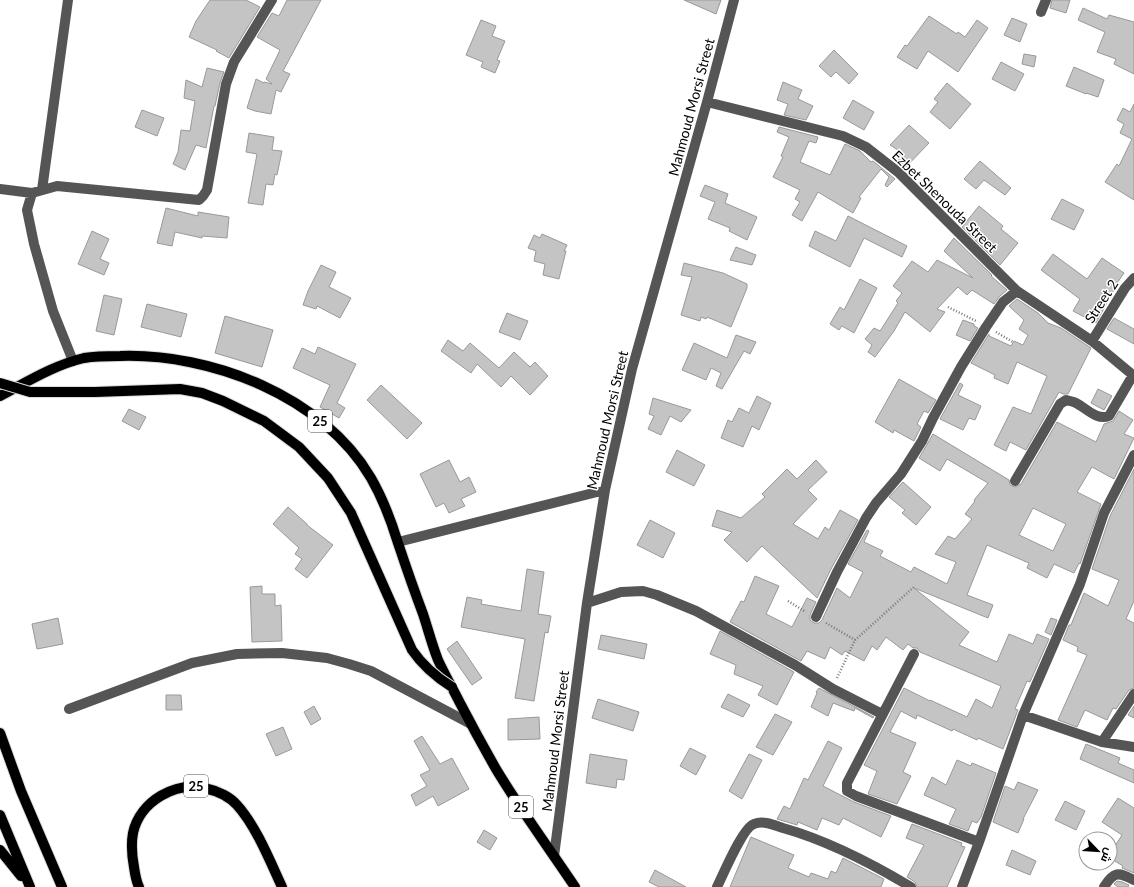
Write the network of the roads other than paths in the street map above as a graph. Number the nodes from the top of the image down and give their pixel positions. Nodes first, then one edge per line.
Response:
1 (68, 0) edge
2 (272, 0) edge
3 (734, 0) edge
4 (1046, 0) edge
5 (1041, 12) dead end
6 (707, 102) junction
7 (0, 189) edge
8 (42, 190) junction
9 (32, 193) junction
10 (1134, 278) edge
11 (1017, 291) junction
12 (1092, 341) junction
13 (73, 361) junction
14 (1134, 376) edge
15 (0, 383) edge
16 (0, 396) edge
17 (1134, 455) edge
18 (1016, 481) dead end
19 (605, 490) junction
20 (398, 542) junction
21 (587, 603) junction
22 (816, 617) dead end
23 (914, 654) dead end
24 (452, 687) junction
25 (1134, 694) edge
26 (69, 709) dead end
27 (882, 714) junction
28 (1023, 715) junction
29 (471, 724) junction
30 (0, 734) edge
31 (1102, 742) junction
32 (1134, 747) edge
33 (0, 815) edge
34 (979, 842) junction
35 (0, 850) edge
36 (554, 856) junction
37 (1134, 880) edge
38 (30, 887) edge
39 (62, 887) edge
40 (140, 887) edge
41 (282, 887) edge
42 (575, 887) edge
43 (717, 887) edge
44 (911, 887) edge
45 (962, 887) edge
46 (1104, 887) edge

1 - 8 street
2 - 8 street
3 - 6 street, Mahmoud Morsi Street
4 - 5 street
6 - 11 street, Ezbet Shenouda Street
6 - 19 street, Mahmoud Morsi Street
7 - 9 street
8 - 9 street
9 - 13 street
10 - 12 street, Street 2
11 - 12 street, Ezbet Shenouda Street
11 - 22 street
12 - 14 street, Ezbet Shenouda Street
13 - 16 main road, 25
13 - 20 main road, 25
14 - 18 street
15 - 24 main road, bridge
17 - 28 street
19 - 20 street
19 - 21 street, Mahmoud Morsi Street
20 - 24 main road, 25
21 - 27 street
21 - 36 street, Mahmoud Morsi Street
23 - 27 street
24 - 29 main road, 25
25 - 31 street
26 - 29 street
27 - 34 street
28 - 31 street
28 - 34 street
29 - 36 main road, 25
30 - 39 main road
31 - 32 street
33 - 38 main road
34 - 45 street
35 - 38 main road
36 - 42 main road, 25
37 - 46 street
40 - 41 main road, 25
43 - 44 street

